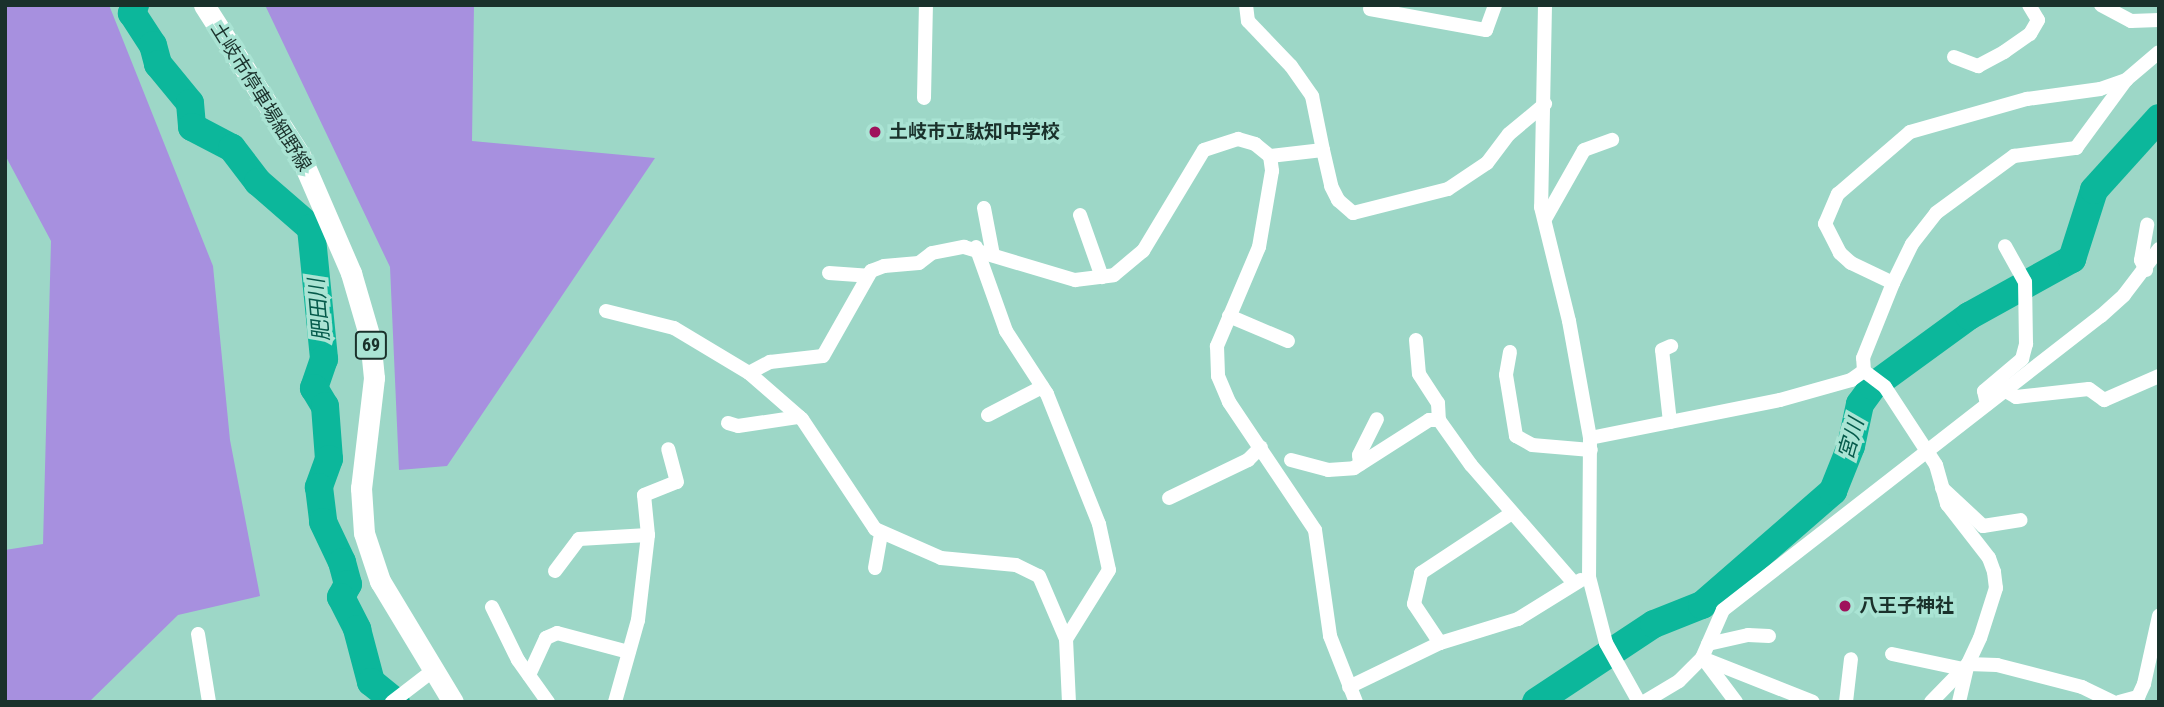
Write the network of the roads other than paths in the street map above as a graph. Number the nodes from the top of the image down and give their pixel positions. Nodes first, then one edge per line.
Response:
1 (204, 5) edge
2 (926, 5) edge
3 (1246, 5) edge
4 (1495, 5) edge
5 (1545, 5) edge
6 (2029, 5) edge
7 (2101, 5) edge
8 (1370, 9) dead end
9 (2159, 20) edge
10 (2159, 52) edge
11 (1954, 57) dead end
12 (2126, 79) junction
13 (925, 98) dead end
14 (1545, 104) junction
15 (1612, 140) dead end
16 (1323, 150) junction
17 (1270, 156) junction
18 (984, 208) dead end
19 (1080, 215) dead end
20 (1545, 219) junction
21 (2147, 225) dead end
22 (2005, 246) dead end
23 (976, 247) junction
24 (2159, 249) edge
25 (993, 255) junction
26 (2146, 270) junction
27 (829, 273) dead end
28 (869, 276) junction
29 (1101, 277) junction
30 (1893, 283) junction
31 (606, 312) dead end
32 (1229, 316) junction
33 (1416, 340) dead end
34 (1288, 341) dead end
35 (1671, 346) dead end
36 (1510, 352) dead end
37 (749, 373) junction
38 (2159, 376) edge
39 (1875, 378) junction
40 (1042, 387) junction
41 (2004, 390) junction
42 (1987, 404) junction
43 (988, 415) dead end
44 (799, 417) junction
45 (1377, 419) dead end
46 (1439, 420) junction
47 (1670, 422) junction
48 (729, 423) dead end
49 (1590, 444) junction
50 (1261, 447) junction
51 (668, 449) dead end
52 (1927, 452) junction
53 (1291, 460) dead end
54 (1360, 464) junction
55 (1942, 488) junction
56 (1169, 498) dead end
57 (1512, 513) junction
58 (2021, 520) dead end
59 (881, 533) junction
60 (648, 535) junction
61 (875, 568) dead end
62 (555, 571) dead end
63 (1589, 577) junction
64 (1574, 583) junction
65 (492, 607) dead end
66 (2159, 617) edge
67 (198, 634) dead end
68 (1769, 636) dead end
69 (1066, 639) junction
70 (1440, 643) junction
71 (1705, 651) junction
72 (629, 652) junction
73 (1892, 654) dead end
74 (1851, 659) dead end
75 (1965, 666) junction
76 (435, 669) junction
77 (529, 675) junction
78 (1349, 687) junction
79 (209, 702) edge
80 (392, 702) edge
81 (453, 702) edge
82 (548, 702) edge
83 (615, 702) edge
84 (1069, 702) edge
85 (1356, 702) edge
86 (1639, 702) edge
87 (1644, 702) edge
88 (1737, 702) edge
89 (1813, 702) edge
90 (1846, 702) edge
91 (1931, 702) edge
92 (1959, 702) edge
93 (2113, 702) edge
94 (2119, 702) edge

1 - 76 main road, 土岐市停車場細野線 / 69
2 - 13 street
3 - 16 street
4 - 8 street
5 - 14 street
6 - 11 street
7 - 9 street
10 - 12 street
12 - 30 street
12 - 30 street
14 - 16 street
14 - 20 street
15 - 20 street
16 - 17 street
17 - 29 street
17 - 32 street
18 - 25 street
19 - 29 street
20 - 49 street
21 - 26 street
22 - 42 street
23 - 25 street
23 - 28 street
23 - 40 street
24 - 26 street
25 - 29 street
26 - 41 street
27 - 28 street
28 - 37 street
30 - 39 street
31 - 37 street
32 - 34 street
32 - 50 street
33 - 46 street
35 - 47 street
36 - 49 street
37 - 44 street
38 - 41 street
39 - 47 street
39 - 52 street
40 - 43 street
40 - 69 street
41 - 42 street
42 - 52 street
44 - 48 street
44 - 59 street
45 - 54 street
46 - 54 street
46 - 57 street
47 - 49 street
49 - 63 street
50 - 56 street
50 - 78 street
51 - 60 street
52 - 55 street
52 - 71 street
53 - 54 street
55 - 58 street
55 - 75 street
57 - 64 street
57 - 70 street
59 - 61 street
59 - 69 street
60 - 62 street
60 - 72 street
63 - 64 street
63 - 86 street
64 - 70 street
65 - 77 street
66 - 94 street
67 - 79 street
68 - 71 street
69 - 84 street
70 - 78 street
71 - 87 street
71 - 88 street
71 - 89 street
72 - 77 street
72 - 83 street
73 - 75 street
74 - 90 street
75 - 91 street
75 - 92 street
75 - 93 street
76 - 80 street
76 - 81 main road, 土岐市停車場細野線 / 69
77 - 82 street
78 - 85 street

